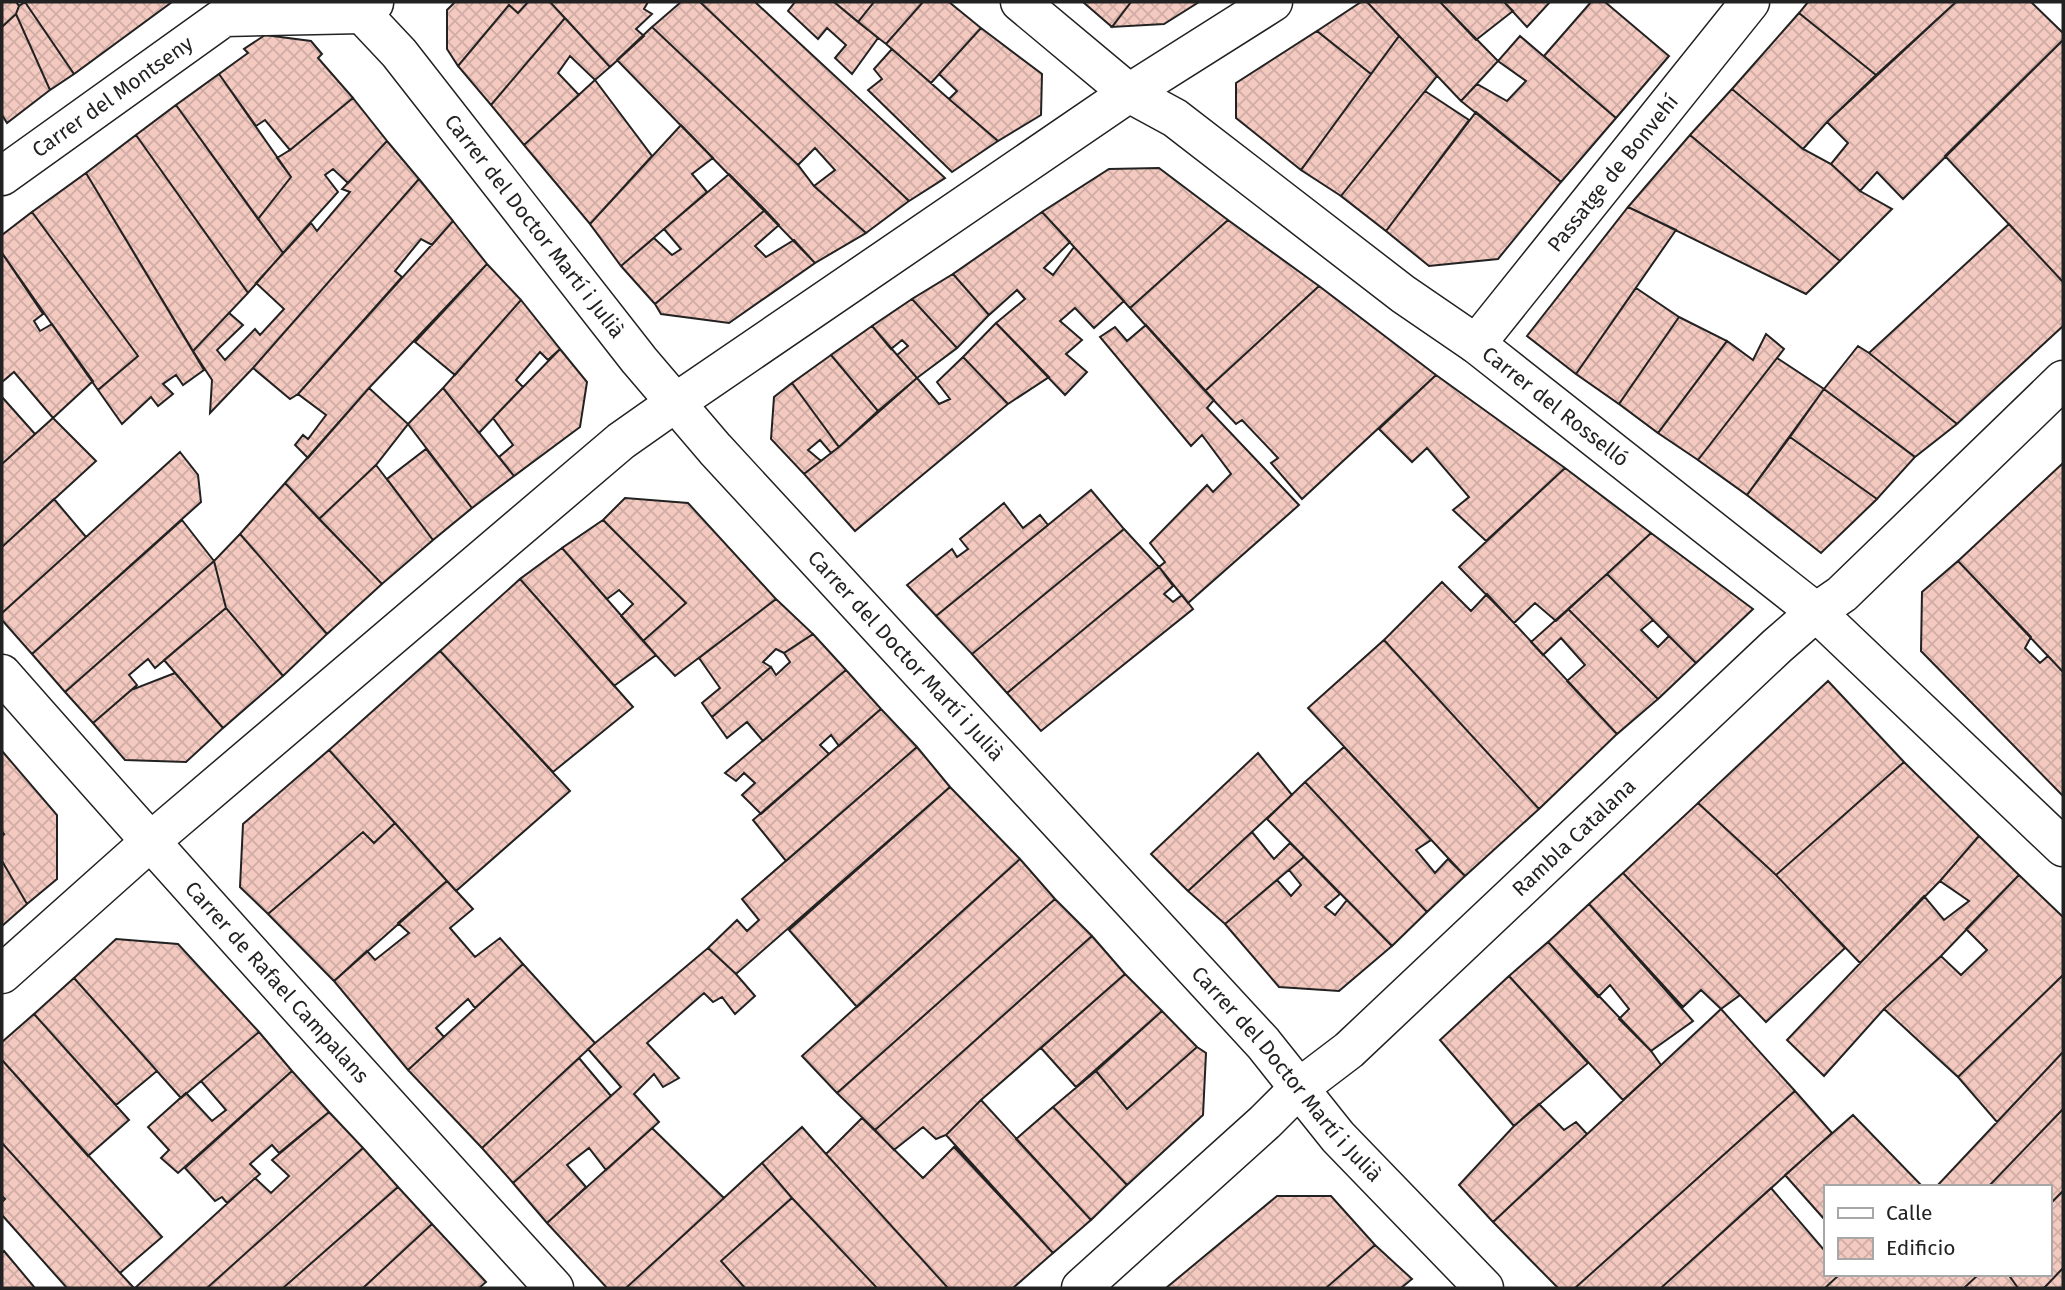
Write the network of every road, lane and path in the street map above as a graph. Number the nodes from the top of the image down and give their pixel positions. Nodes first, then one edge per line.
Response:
1 (1020, 2) edge
2 (1273, 2) edge
3 (1750, 2) edge
4 (363, 6) edge
5 (229, 9) edge
6 (1129, 93) junction
7 (2, 176) edge
8 (1476, 344) junction
9 (2063, 380) edge
10 (675, 403) junction
11 (1816, 612) junction
12 (2, 674) edge
13 (151, 841) junction
14 (2063, 848) edge
15 (2, 974) edge
16 (1299, 1088) junction
17 (554, 1288) edge
18 (1081, 1288) edge
19 (1484, 1288) edge

1 - 6 street, Carrer del Rosselló
2 - 6 street
3 - 8 street, Passatge de Bonvehí
4 - 5 street, Carrer del Montseny
4 - 10 street, Carrer del Doctor Martí i Julià
5 - 7 street, Carrer del Montseny
6 - 8 street, Carrer del Rosselló
6 - 10 street
8 - 11 street, Carrer del Rosselló
9 - 11 street, Rambla Catalana
10 - 13 street
10 - 16 street, Carrer del Doctor Martí i Julià
11 - 14 street, Carrer del Rosselló
11 - 16 street, Rambla Catalana
12 - 13 street, Carrer de Rafael Campalans
13 - 15 street
13 - 17 street, Carrer de Rafael Campalans
16 - 18 street, Rambla Catalana
16 - 19 street, Carrer del Doctor Martí i Julià

